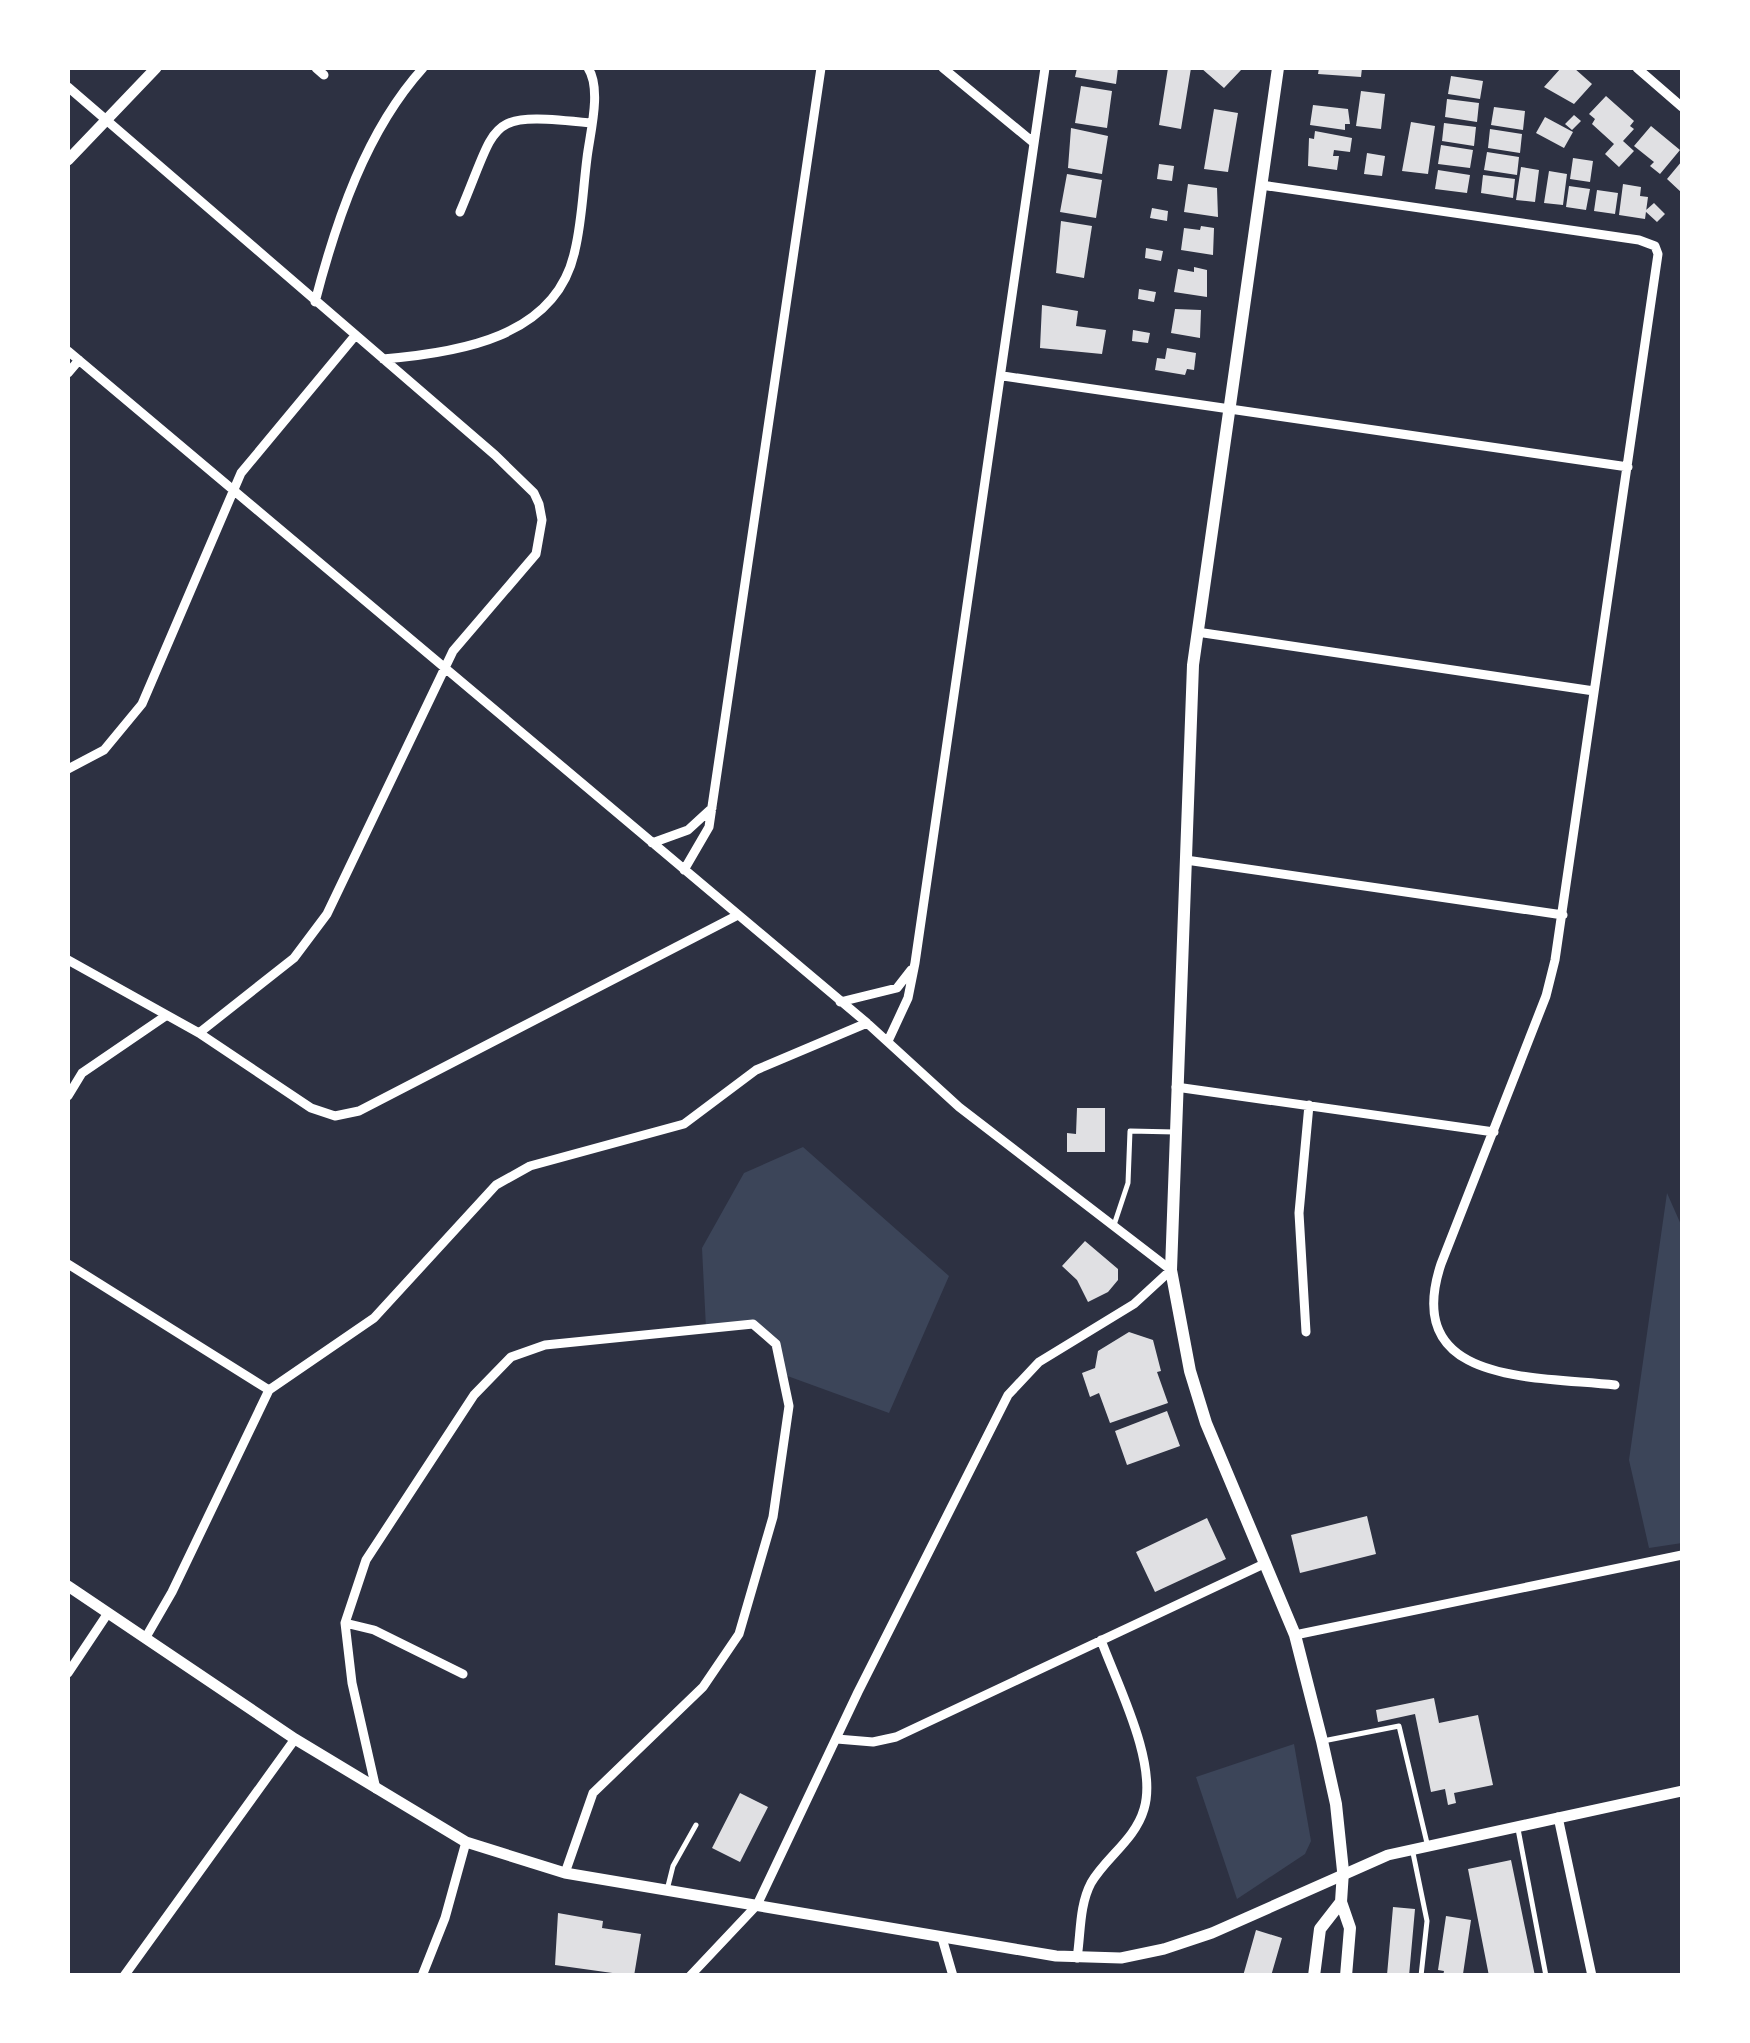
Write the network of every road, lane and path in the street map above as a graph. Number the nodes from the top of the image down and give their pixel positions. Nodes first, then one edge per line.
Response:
1 (156, 68) edge
2 (423, 68) edge
3 (588, 68) edge
4 (821, 68) edge
5 (943, 68) edge
6 (1045, 68) edge
7 (1278, 68) edge
8 (1637, 68) edge
9 (68, 87) edge
10 (1682, 107) edge
11 (108, 121) junction
12 (592, 123) junction
13 (1034, 143) junction
14 (68, 160) edge
15 (1261, 185) junction
16 (460, 212) dead end
17 (315, 302) junction
18 (354, 337) junction
19 (68, 351) edge
20 (383, 358) junction
21 (79, 360) junction
22 (68, 373) edge
23 (1003, 376) junction
24 (1228, 410) junction
25 (1628, 467) junction
26 (235, 490) junction
27 (1197, 632) junction
28 (444, 671) junction
29 (1594, 691) junction
30 (68, 770) edge
31 (712, 808) junction
32 (652, 844) junction
33 (1186, 860) junction
34 (684, 870) junction
35 (736, 916) junction
36 (1563, 916) junction
37 (68, 960) edge
38 (914, 963) junction
39 (840, 1002) junction
40 (164, 1017) junction
41 (867, 1022) junction
42 (198, 1033) junction
43 (888, 1042) junction
44 (1176, 1087) junction
45 (68, 1096) edge
46 (1308, 1105) junction
47 (1175, 1132) junction
48 (1494, 1132) junction
49 (1113, 1228) junction
50 (68, 1264) edge
51 (1172, 1270) junction
52 (1306, 1332) dead end
53 (1615, 1385) dead end
54 (270, 1390) junction
55 (1682, 1555) edge
56 (1266, 1563) junction
57 (68, 1586) edge
58 (108, 1613) junction
59 (345, 1623) junction
60 (1295, 1636) junction
61 (146, 1637) junction
62 (1101, 1640) junction
63 (68, 1673) edge
64 (463, 1674) dead end
65 (295, 1739) junction
66 (837, 1739) junction
67 (1322, 1741) junction
68 (1682, 1791) edge
69 (377, 1792) junction
70 (1558, 1817) junction
71 (696, 1825) dead end
72 (1518, 1826) junction
73 (466, 1842) junction
74 (1428, 1846) junction
75 (1412, 1850) junction
76 (1344, 1872) junction
77 (565, 1874) junction
78 (667, 1892) junction
79 (1341, 1902) junction
80 (757, 1905) junction
81 (942, 1938) junction
82 (1077, 1958) junction
83 (124, 1976) edge
84 (422, 1976) edge
85 (690, 1976) edge
86 (953, 1976) edge
87 (1314, 1976) edge
88 (1346, 1976) edge
89 (1421, 1976) edge
90 (1546, 1976) edge
91 (1592, 1976) edge

1 - 11 street
2 - 17 street
3 - 12 street
4 - 31 street
5 - 13 street
6 - 13 street
7 - 15 main road
8 - 10 street
9 - 11 street
11 - 14 street
11 - 17 street
12 - 16 street
12 - 20 street
13 - 23 street
15 - 24 main road
15 - 25 street
17 - 18 street
18 - 20 street
18 - 26 street
19 - 21 street
20 - 28 street
21 - 22 street
21 - 26 street
23 - 24 street
23 - 38 street
24 - 25 street
24 - 27 main road
25 - 29 street
26 - 28 street
26 - 30 street
27 - 29 street
27 - 33 main road
28 - 32 street
28 - 42 street
29 - 36 street
31 - 32 street
31 - 34 street
32 - 34 street
33 - 36 street
33 - 44 main road
34 - 35 street
35 - 39 street
35 - 42 street
36 - 48 street
37 - 40 street
38 - 39 street
38 - 43 street
39 - 41 street
40 - 42 street
40 - 45 street
41 - 43 street
41 - 54 street
43 - 49 street
44 - 46 street
44 - 47 main road
46 - 48 street
46 - 52 street
47 - 49 lane
47 - 51 main road
48 - 53 street
49 - 51 street
50 - 54 street
51 - 56 main road
51 - 66 street
54 - 61 street
55 - 60 street
56 - 60 main road
56 - 62 street
57 - 58 street
58 - 61 street
58 - 63 street
59 - 64 street
59 - 69 street
59 - 77 street
60 - 67 main road
61 - 65 street
62 - 66 street
62 - 82 street
65 - 69 street
65 - 83 street
66 - 80 street
67 - 74 lane
67 - 76 main road
68 - 70 street
69 - 73 street
70 - 72 street
70 - 91 street
71 - 78 lane
72 - 74 street
72 - 90 lane
73 - 77 street
73 - 84 street
74 - 75 street
75 - 76 street
75 - 89 lane
76 - 79 main road
76 - 82 street
77 - 78 street
78 - 80 street
79 - 87 main road
79 - 88 main road
80 - 81 street
80 - 85 street
81 - 82 street
81 - 86 street

